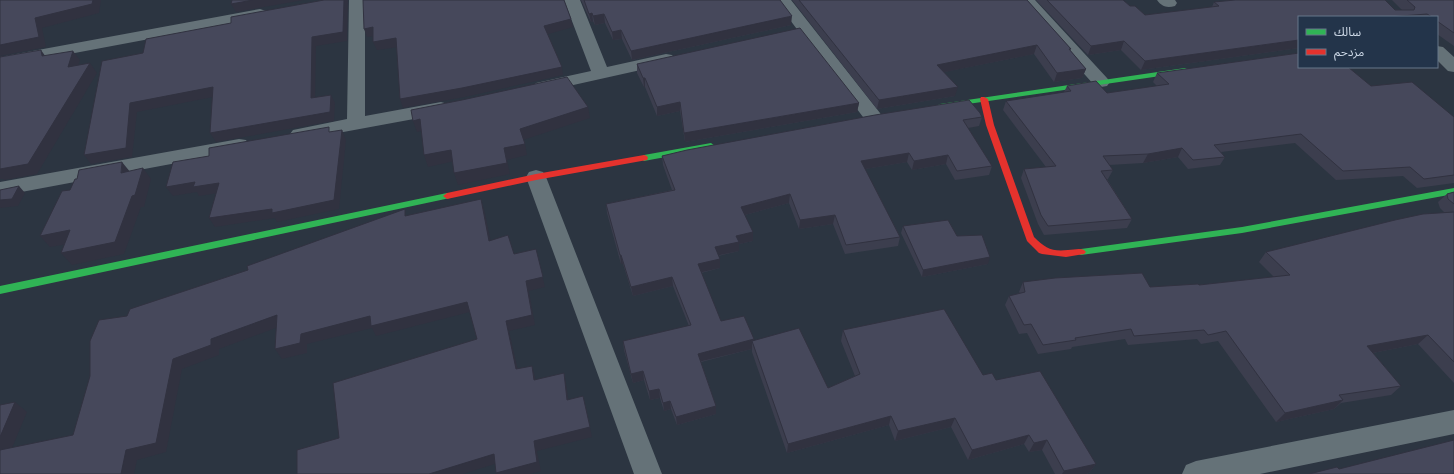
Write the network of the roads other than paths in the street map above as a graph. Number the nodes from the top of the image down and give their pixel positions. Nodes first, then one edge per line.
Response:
1 (357, 0) edge
2 (572, 0) edge
3 (783, 0) edge
4 (1026, 0) edge
5 (275, 12) edge
6 (1438, 52) edge
7 (679, 56) edge
8 (0, 62) edge
9 (1454, 67) edge
10 (1192, 69) edge
11 (601, 74) junction
12 (1101, 82) junction
13 (526, 90) edge
14 (984, 99) junction
15 (457, 105) edge
16 (932, 108) edge
17 (873, 117) edge
18 (356, 124) junction
19 (286, 137) edge
20 (255, 142) edge
21 (724, 144) edge
22 (536, 177) junction
23 (0, 189) edge
24 (1454, 191) edge
25 (0, 290) edge
26 (1454, 422) edge
27 (648, 474) edge
28 (1196, 474) edge

1 - 18 street
2 - 11 street
3 - 17 street
4 - 12 street
5 - 8 street
6 - 9 street
7 - 11 street
10 - 12 street
11 - 13 street
12 - 14 street
14 - 16 street
14 - 24 street
15 - 18 street
18 - 19 street
20 - 23 street
21 - 22 street
22 - 25 street
22 - 27 street
26 - 28 street

